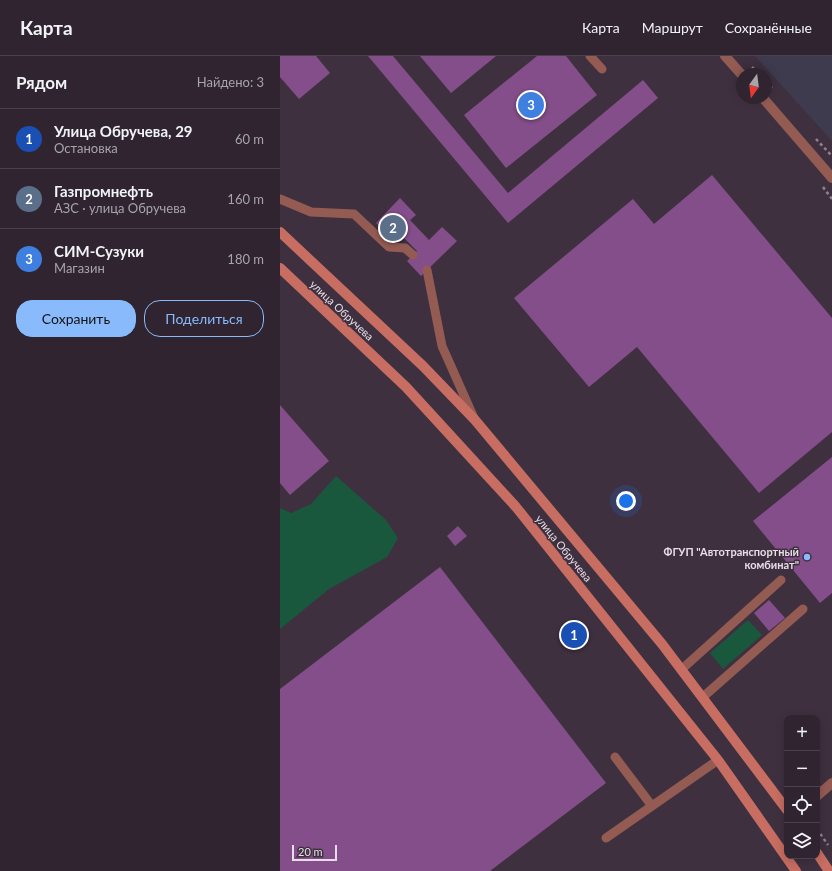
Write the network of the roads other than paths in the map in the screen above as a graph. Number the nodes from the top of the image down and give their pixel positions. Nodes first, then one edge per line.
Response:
1 (590, 56) edge
2 (725, 56) edge
3 (602, 68) dead end
4 (736, 68) edge
5 (768, 104) edge
6 (832, 178) edge
7 (280, 199) edge
8 (280, 232) edge
9 (413, 255) dead end
10 (280, 268) edge
11 (427, 270) dead end
12 (475, 420) junction
13 (781, 580) dead end
14 (802, 609) dead end
15 (682, 669) junction
16 (703, 697) junction
17 (615, 757) dead end
18 (718, 760) junction
19 (832, 783) edge
20 (820, 793) edge
21 (652, 806) junction
22 (784, 806) edge
23 (606, 838) dead end
24 (820, 858) edge
25 (796, 871) edge
26 (829, 871) edge

1 - 3 lane
2 - 4 street
5 - 6 street
7 - 9 lane
8 - 12 main road, улица Обручева
10 - 18 main road, улица Обручева
11 - 12 lane
12 - 15 main road, улица Обручева
13 - 15 lane
14 - 16 lane
15 - 16 main road, улица Обручева
16 - 22 main road, улица Обручева
17 - 21 lane
18 - 21 lane
18 - 25 main road, улица Обручева
19 - 20 street
21 - 23 lane
24 - 26 main road

